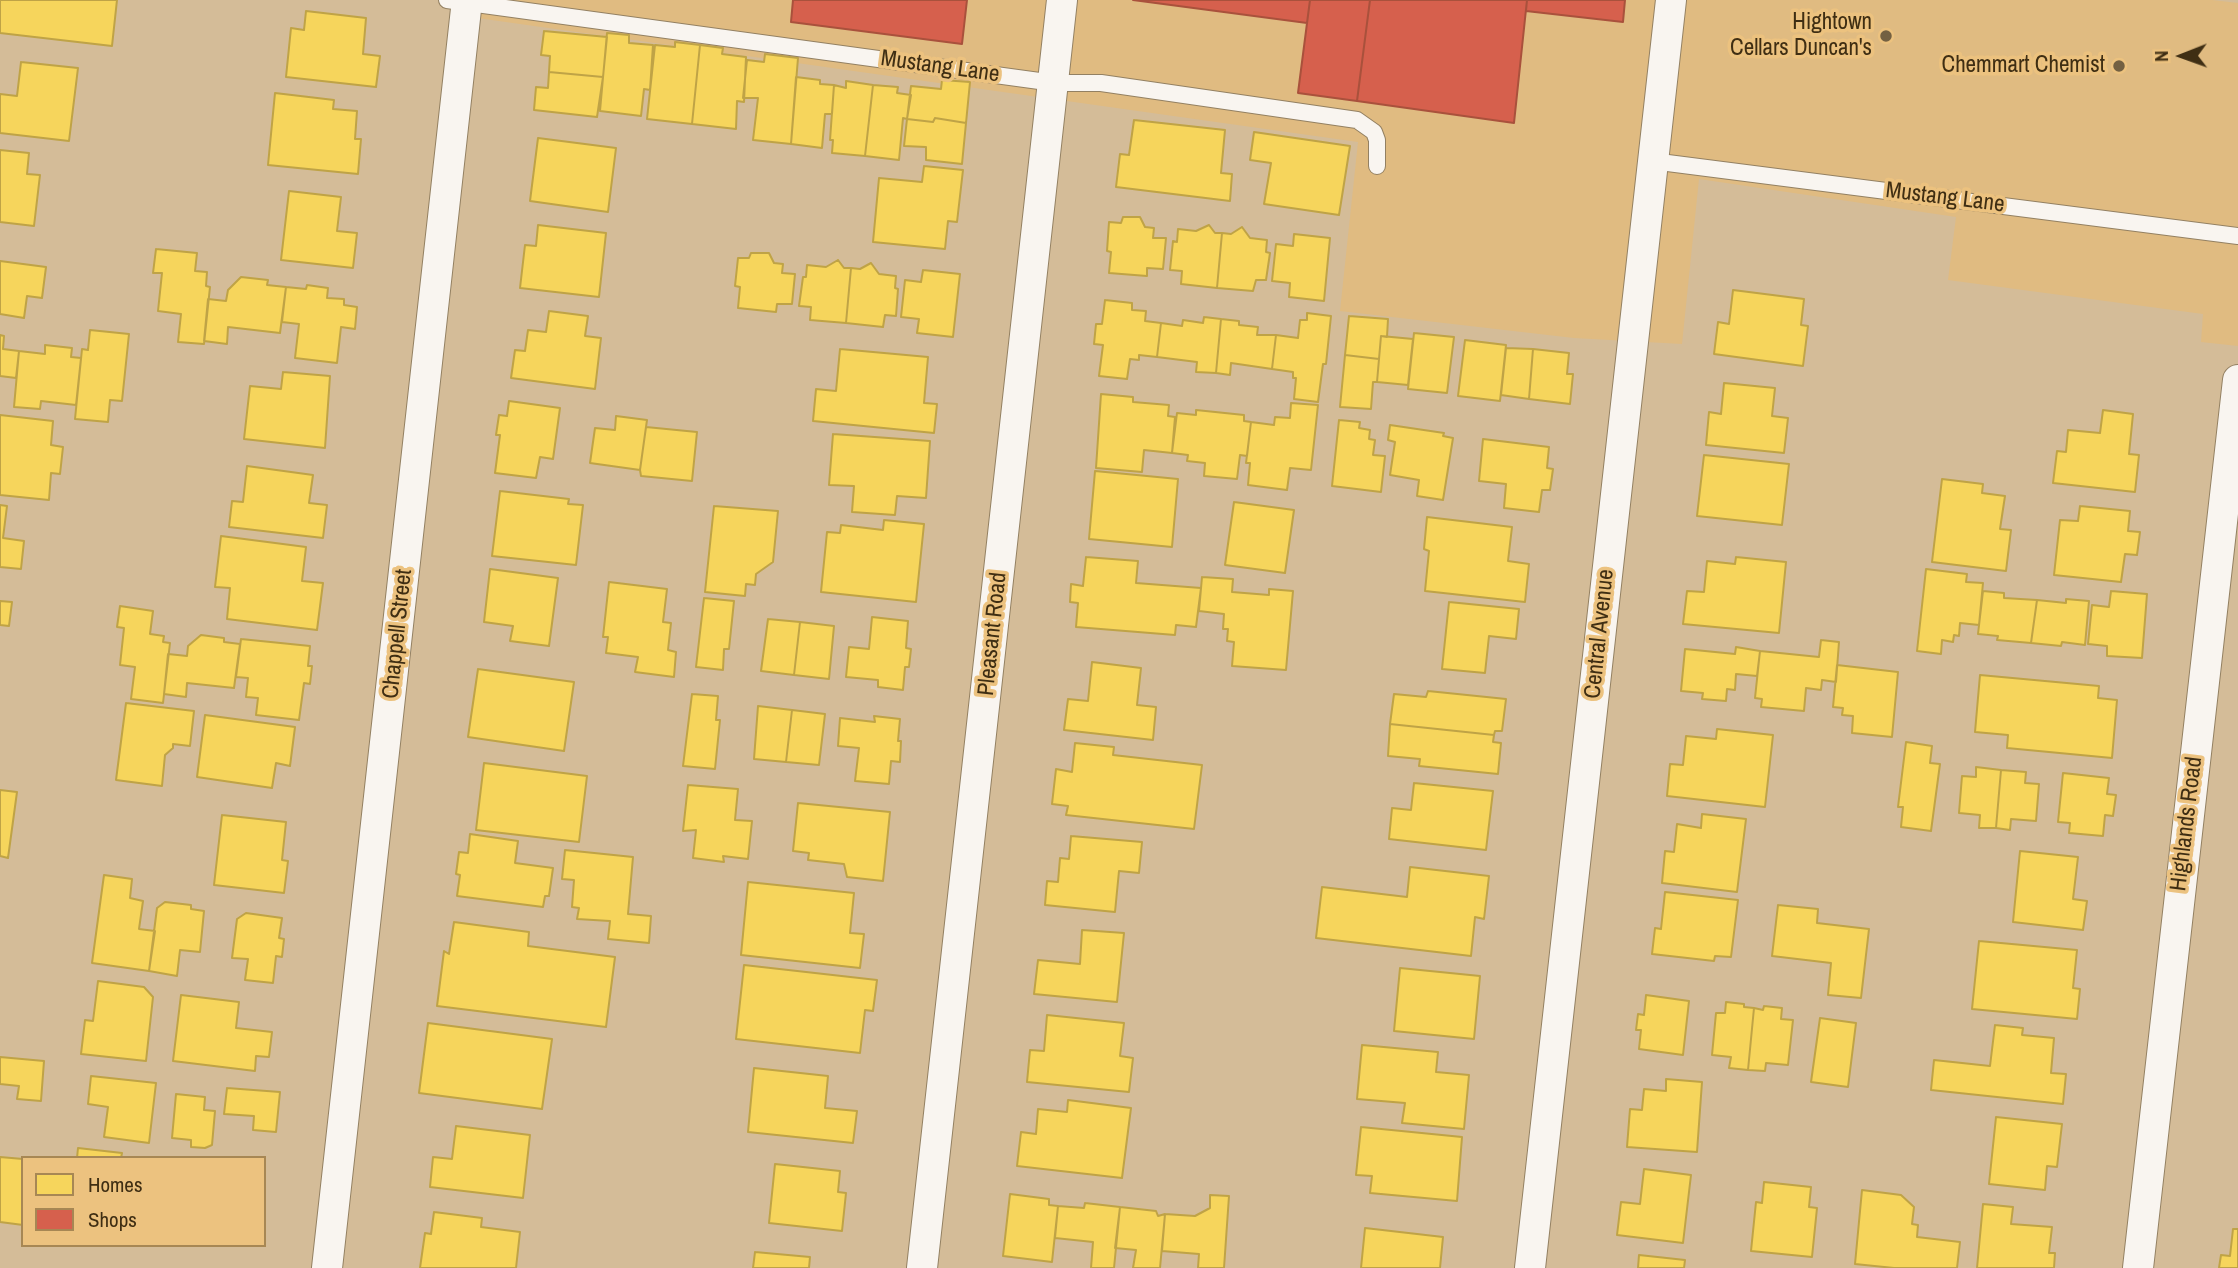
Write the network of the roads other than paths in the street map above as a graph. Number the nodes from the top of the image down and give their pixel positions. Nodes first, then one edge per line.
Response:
1 (1062, 0) edge
2 (1671, 0) edge
3 (460, 1) edge
4 (1054, 83) junction
5 (1652, 160) junction
6 (1377, 166) dead end
7 (2238, 236) edge
8 (2238, 380) edge
9 (327, 1268) edge
10 (922, 1268) edge
11 (1530, 1268) edge
12 (2138, 1268) edge

1 - 4 street, Pleasant Road
2 - 5 street, Central Avenue
3 - 4 lane, Mustang Lane
3 - 9 street, Chappell Street
4 - 6 lane, Mustang Lane
4 - 10 street, Pleasant Road
5 - 7 lane, Mustang Lane
5 - 11 street, Central Avenue
8 - 12 street, Highlands Road

